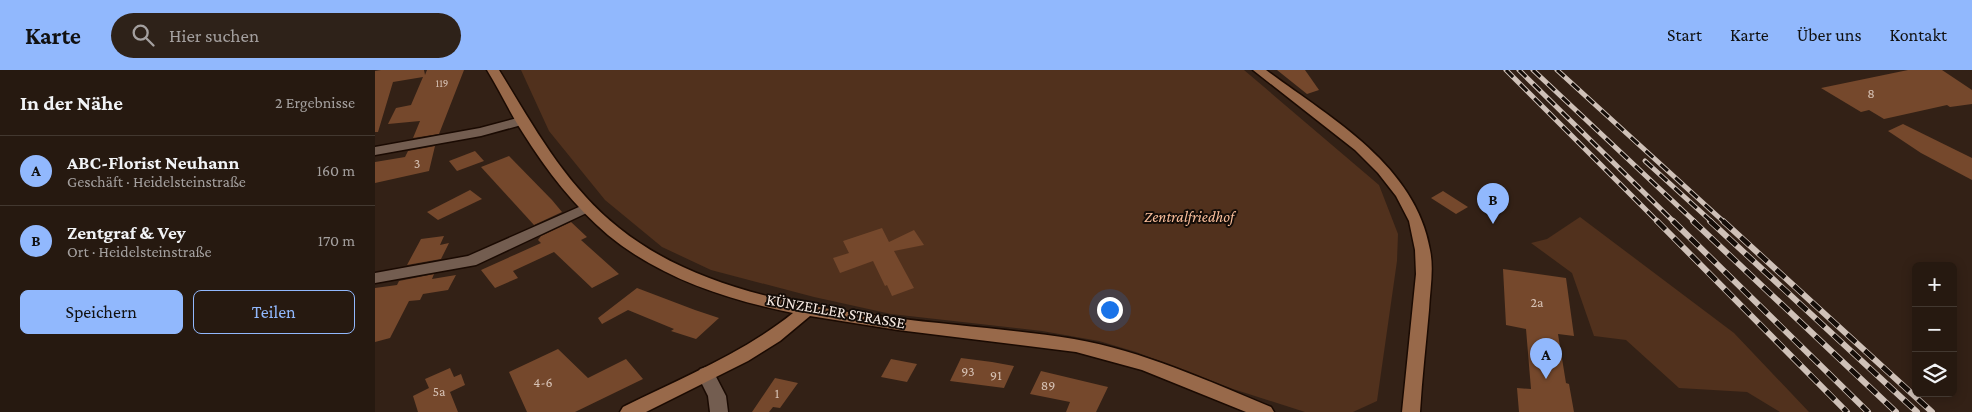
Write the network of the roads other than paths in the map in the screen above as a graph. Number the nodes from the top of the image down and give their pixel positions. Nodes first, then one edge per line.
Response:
1 (493, 70) edge
2 (1259, 70) edge
3 (521, 121) junction
4 (375, 151) edge
5 (588, 207) junction
6 (375, 278) edge
7 (808, 308) junction
8 (706, 374) junction
9 (629, 412) edge
10 (719, 412) edge
11 (1265, 412) edge
12 (1411, 412) edge

1 - 3 main road, KÜNZELLER STRASSE
2 - 12 main road
3 - 4 street
3 - 5 main road, KÜNZELLER STRASSE
5 - 6 street
5 - 7 main road, KÜNZELLER STRASSE
7 - 8 main road
7 - 11 main road, KÜNZELLER STRASSE
8 - 9 main road
8 - 10 street

